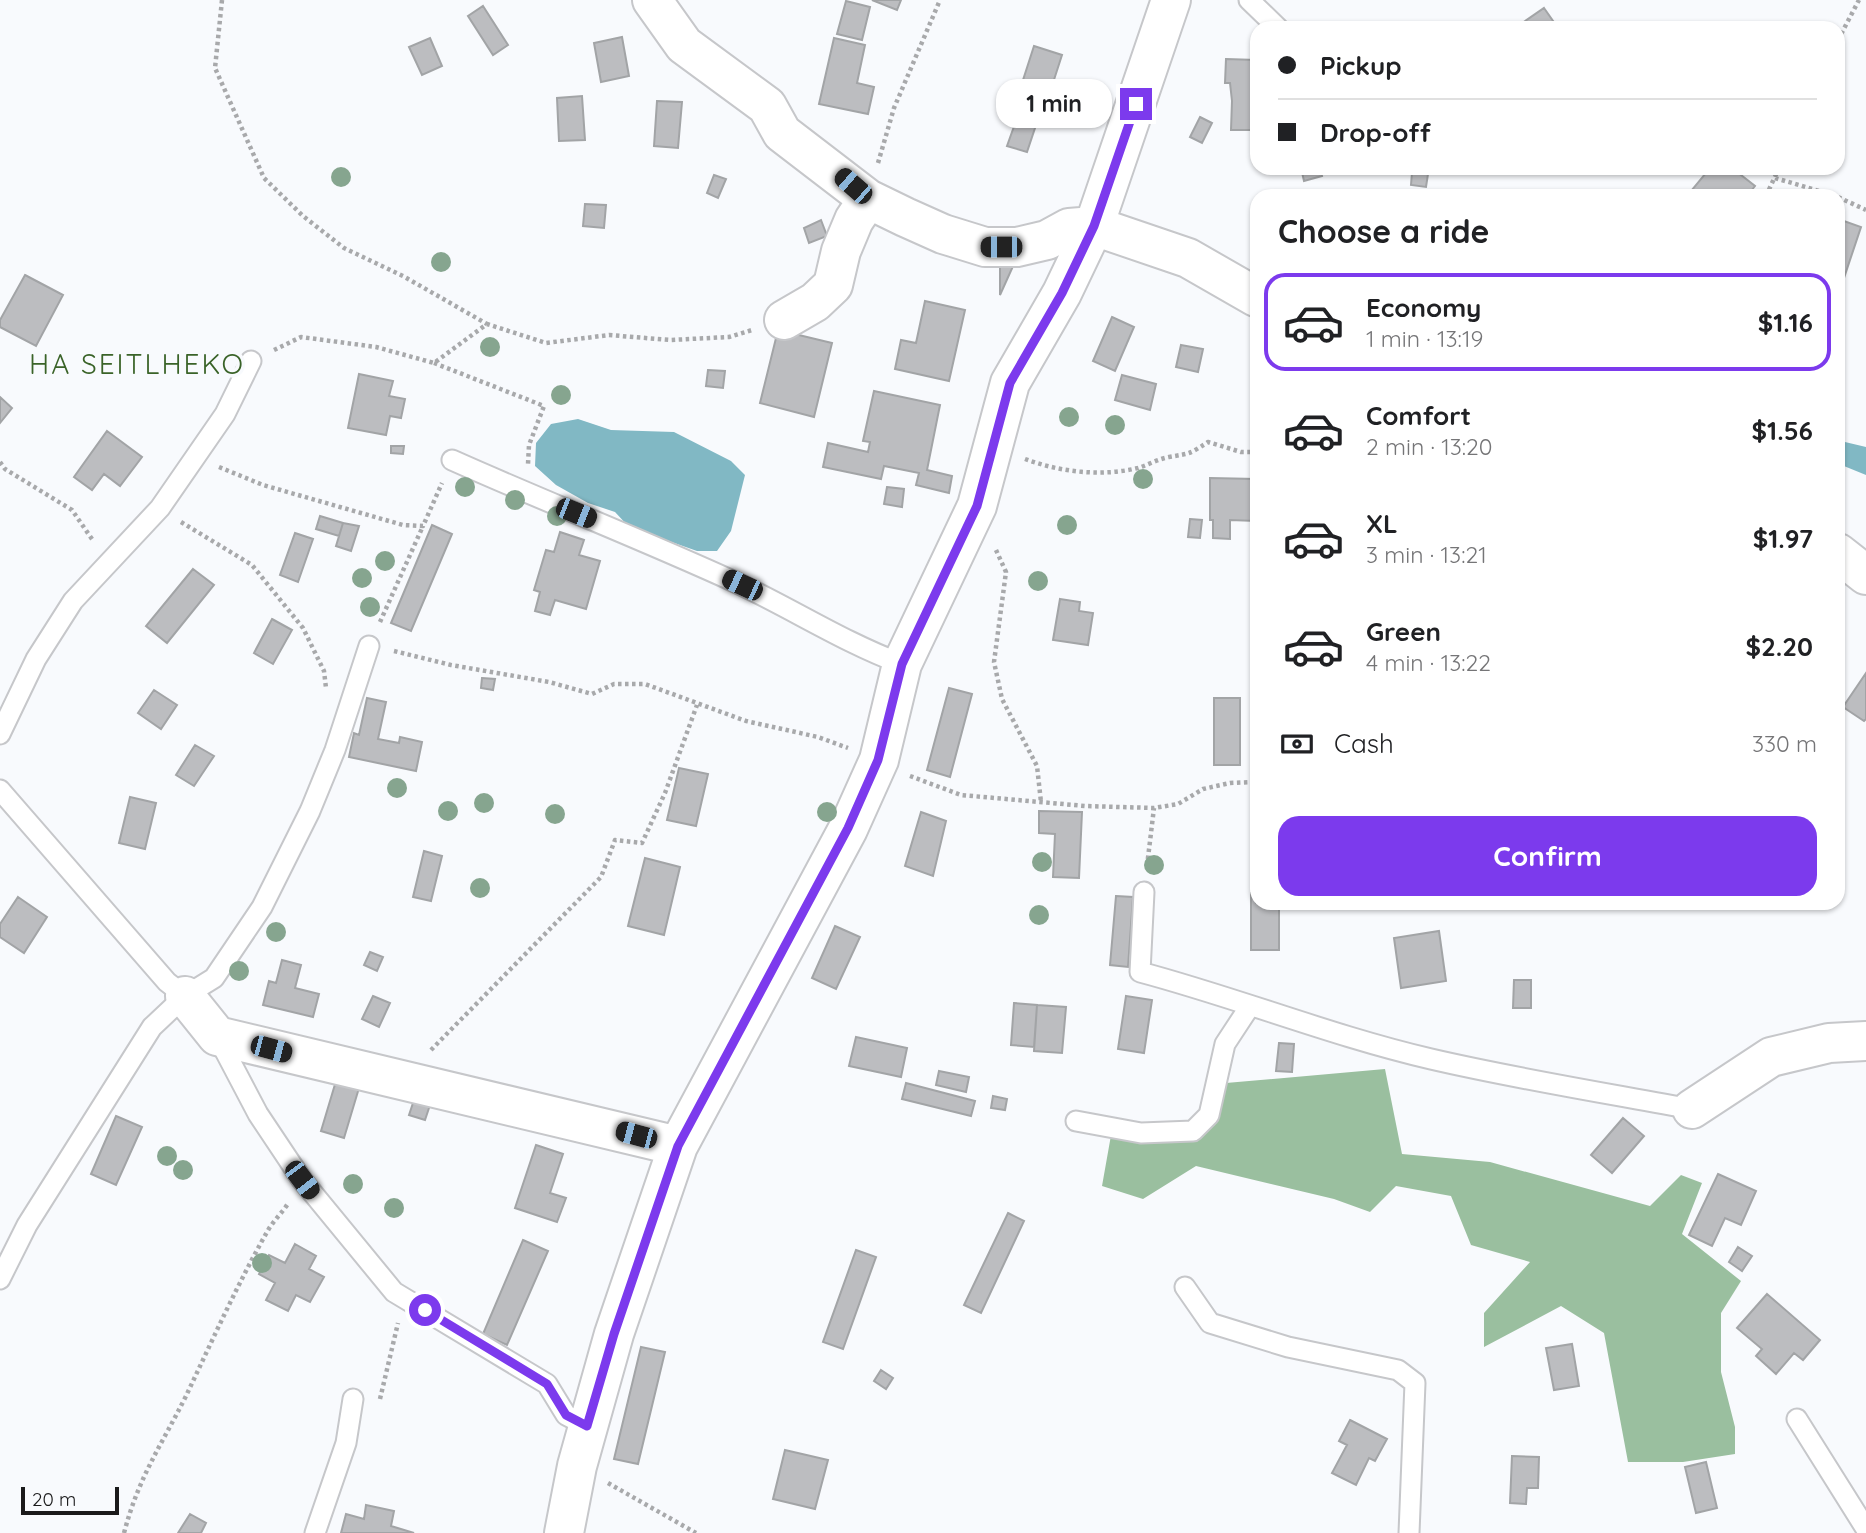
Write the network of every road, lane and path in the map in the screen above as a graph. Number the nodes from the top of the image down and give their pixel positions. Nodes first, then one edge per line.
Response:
1 (222, 0) edge
2 (652, 0) edge
3 (940, 0) edge
4 (1249, 0) edge
5 (1859, 0) edge
6 (1166, 2) edge
7 (1271, 21) edge
8 (1845, 27) edge
9 (1776, 175) edge
10 (1775, 178) junction
11 (1770, 189) edge
12 (1813, 189) edge
13 (868, 199) junction
14 (1845, 200) edge
15 (1866, 210) edge
16 (1094, 226) junction
17 (1250, 294) edge
18 (784, 320) joint
19 (487, 324) junction
20 (251, 361) joint
21 (434, 363) junction
22 (993, 442) junction
23 (1250, 452) edge
24 (195, 458) junction
25 (452, 460) joint
26 (0, 463) edge
27 (5, 469) junction
28 (0, 473) edge
29 (526, 493) junction
30 (977, 506) junction
31 (160, 508) junction
32 (423, 526) junction
33 (1845, 558) edge
34 (109, 563) junction
35 (1866, 575) edge
36 (369, 646) junction
37 (902, 664) junction
38 (327, 697) dead end
39 (697, 705) junction
40 (0, 734) edge
41 (878, 760) junction
42 (1250, 782) edge
43 (0, 790) edge
44 (1041, 802) junction
45 (1154, 808) junction
46 (1144, 892) joint
47 (186, 996) junction
48 (1251, 1006) junction
49 (217, 1036) junction
50 (1866, 1041) edge
51 (405, 1080) junction
52 (1692, 1109) joint
53 (1076, 1121) dead end
54 (678, 1146) junction
55 (302, 1180) junction
56 (0, 1279) edge
57 (1185, 1287) dead end
58 (404, 1298) junction
59 (353, 1399) dead end
60 (1797, 1419) dead end
61 (350, 1422) junction
62 (587, 1426) junction
63 (576, 1466) junction
64 (1866, 1529) edge
65 (124, 1533) edge
66 (315, 1533) edge
67 (564, 1533) edge
68 (696, 1533) edge
69 (1409, 1533) edge

1 - 19 path
2 - 13 street
3 - 13 path
4 - 7 lane
5 - 8 path
6 - 16 street
9 - 10 path
10 - 11 path
10 - 12 path
13 - 16 street
13 - 18 street
14 - 15 path
16 - 17 street
16 - 22 street
18 - 19 path
19 - 21 path
20 - 21 path
20 - 24 lane
21 - 29 path
22 - 23 path
22 - 30 street
24 - 31 lane
24 - 32 path
25 - 29 lane
25 - 32 path
26 - 27 path
27 - 28 path
27 - 34 path
29 - 37 lane
30 - 37 street
30 - 44 path
31 - 34 lane
31 - 38 path
32 - 36 path
33 - 35 street
34 - 40 lane
36 - 39 path
36 - 47 lane
37 - 41 street
39 - 41 path
39 - 51 path
41 - 44 path
41 - 54 street
42 - 45 path
43 - 47 lane
44 - 45 path
45 - 46 path
46 - 48 lane
47 - 49 street
47 - 56 lane
48 - 52 lane
48 - 53 lane
49 - 51 street
49 - 55 lane
50 - 52 street
51 - 54 street
54 - 62 street
55 - 58 lane
55 - 65 path
57 - 69 lane
58 - 61 path
58 - 62 lane
59 - 61 lane
60 - 64 lane
61 - 66 lane
62 - 63 street
63 - 67 street
63 - 68 path

